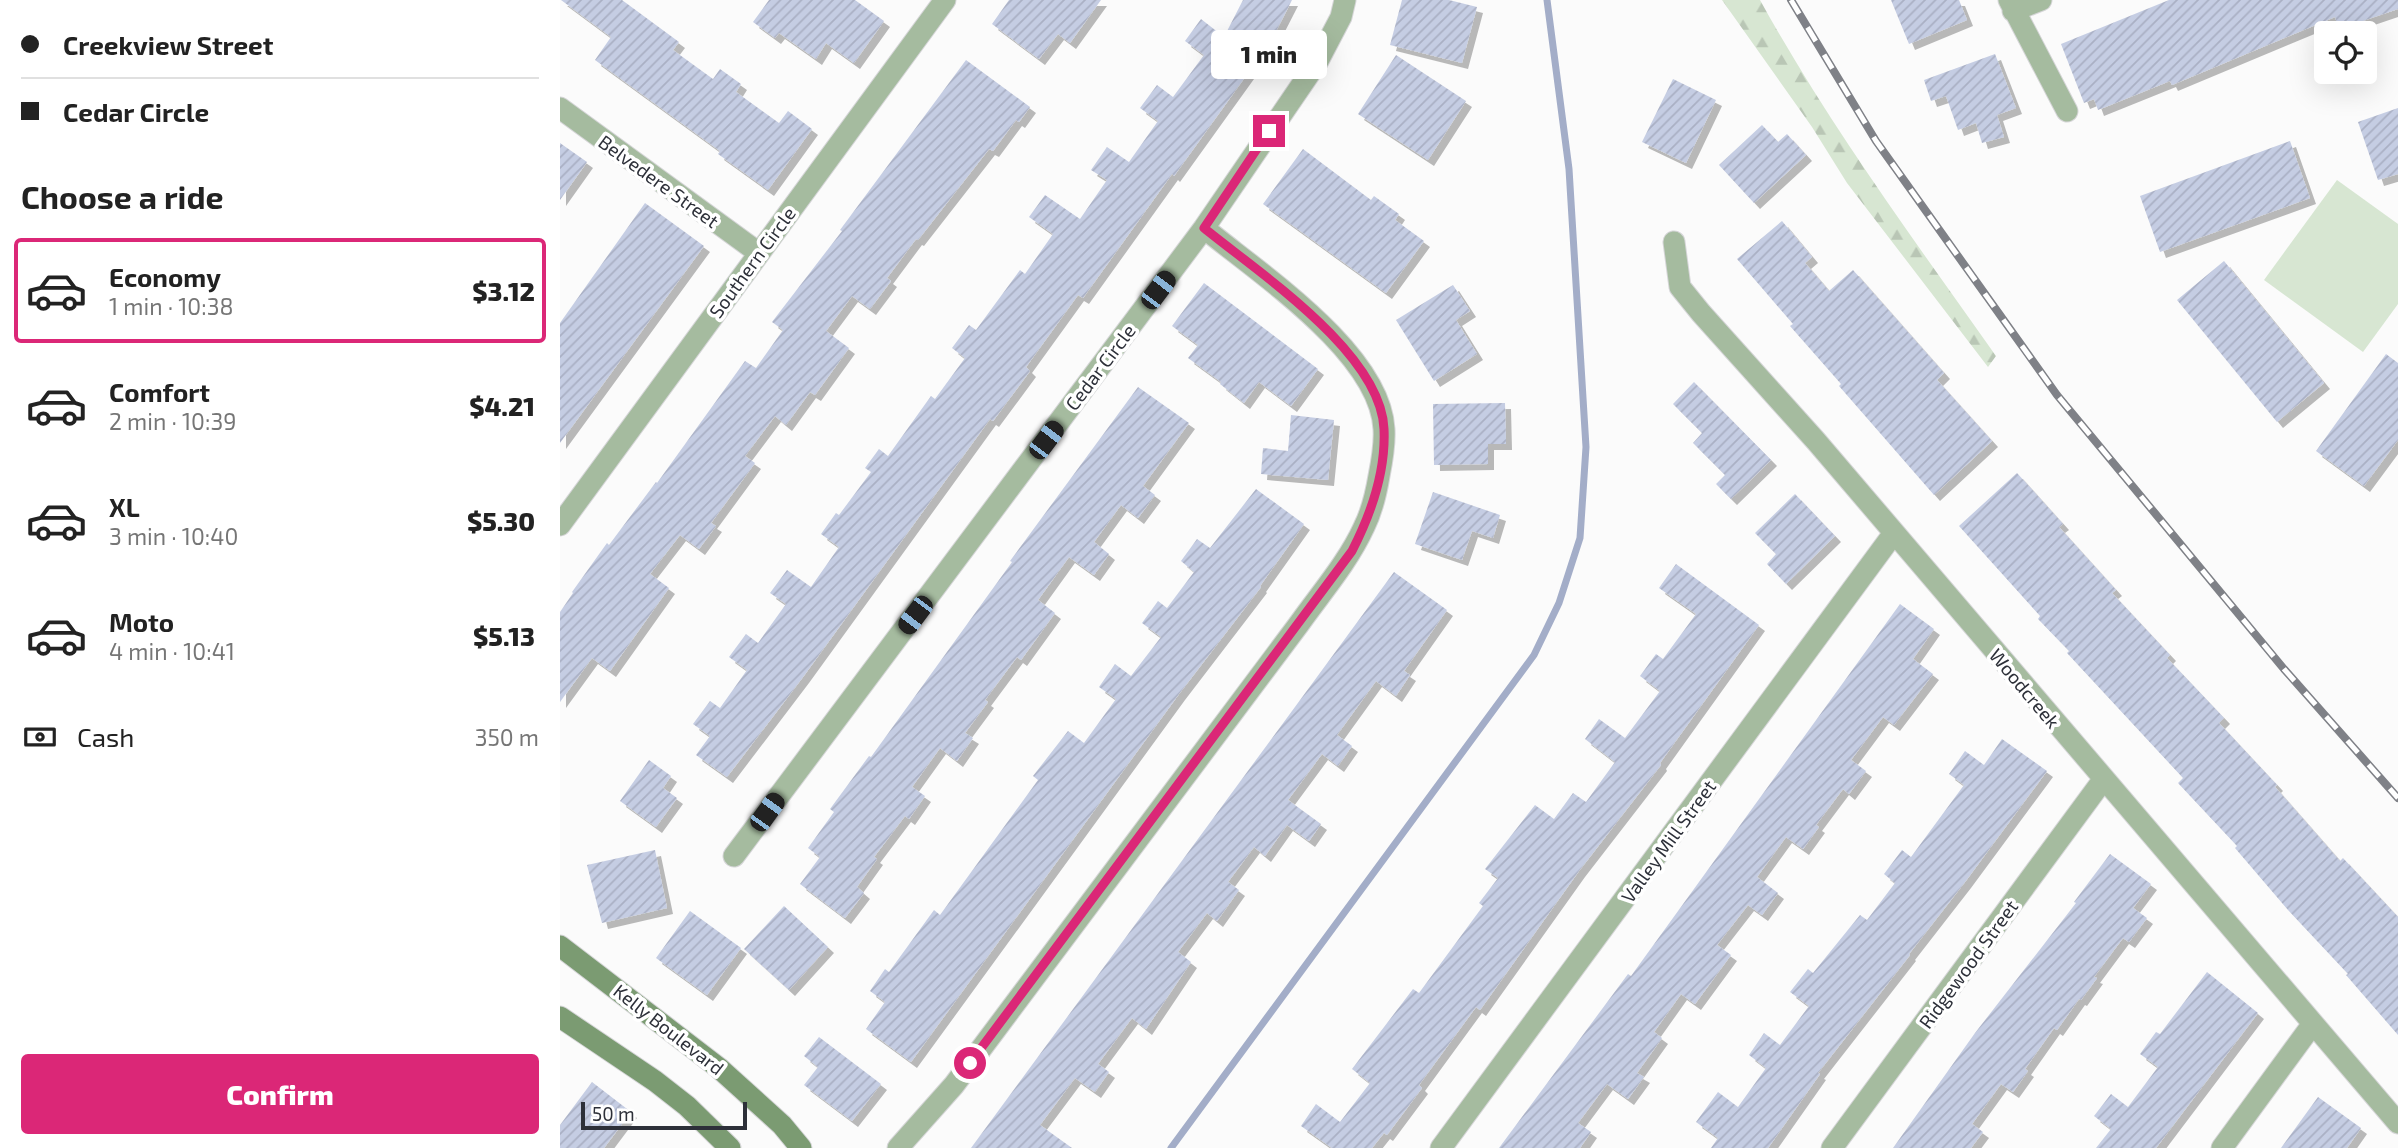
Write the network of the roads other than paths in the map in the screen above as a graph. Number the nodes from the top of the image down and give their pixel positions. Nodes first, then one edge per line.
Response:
1 (1345, 0) edge
2 (2041, 0) edge
3 (936, 3) edge
4 (2011, 5) edge
5 (560, 108) edge
6 (2067, 111) dead end
7 (1204, 228) junction
8 (1674, 243) dead end
9 (759, 253) junction
10 (560, 525) edge
11 (1894, 533) junction
12 (2103, 780) junction
13 (734, 856) dead end
14 (560, 946) edge
15 (560, 1017) edge
16 (2312, 1025) junction
17 (2398, 1123) edge
18 (730, 1148) edge
19 (801, 1148) edge
20 (898, 1148) edge
21 (1441, 1148) edge
22 (1832, 1148) edge
23 (2222, 1148) edge

1 - 7 street, Cedar Circle
2 - 4 street
3 - 9 street, Southern Circle
4 - 6 street
5 - 9 street, Belvedere Street
7 - 13 street, Cedar Circle
7 - 20 street
8 - 11 street, Woodcreek
9 - 10 street, Southern Circle
11 - 12 street, Woodcreek
11 - 21 street, Valley Mill Street
12 - 16 street, Woodcreek
12 - 22 street, Ridgewood Street
14 - 19 main road, Kelly Boulevard
15 - 18 main road
16 - 17 street, Woodcreek
16 - 23 street

